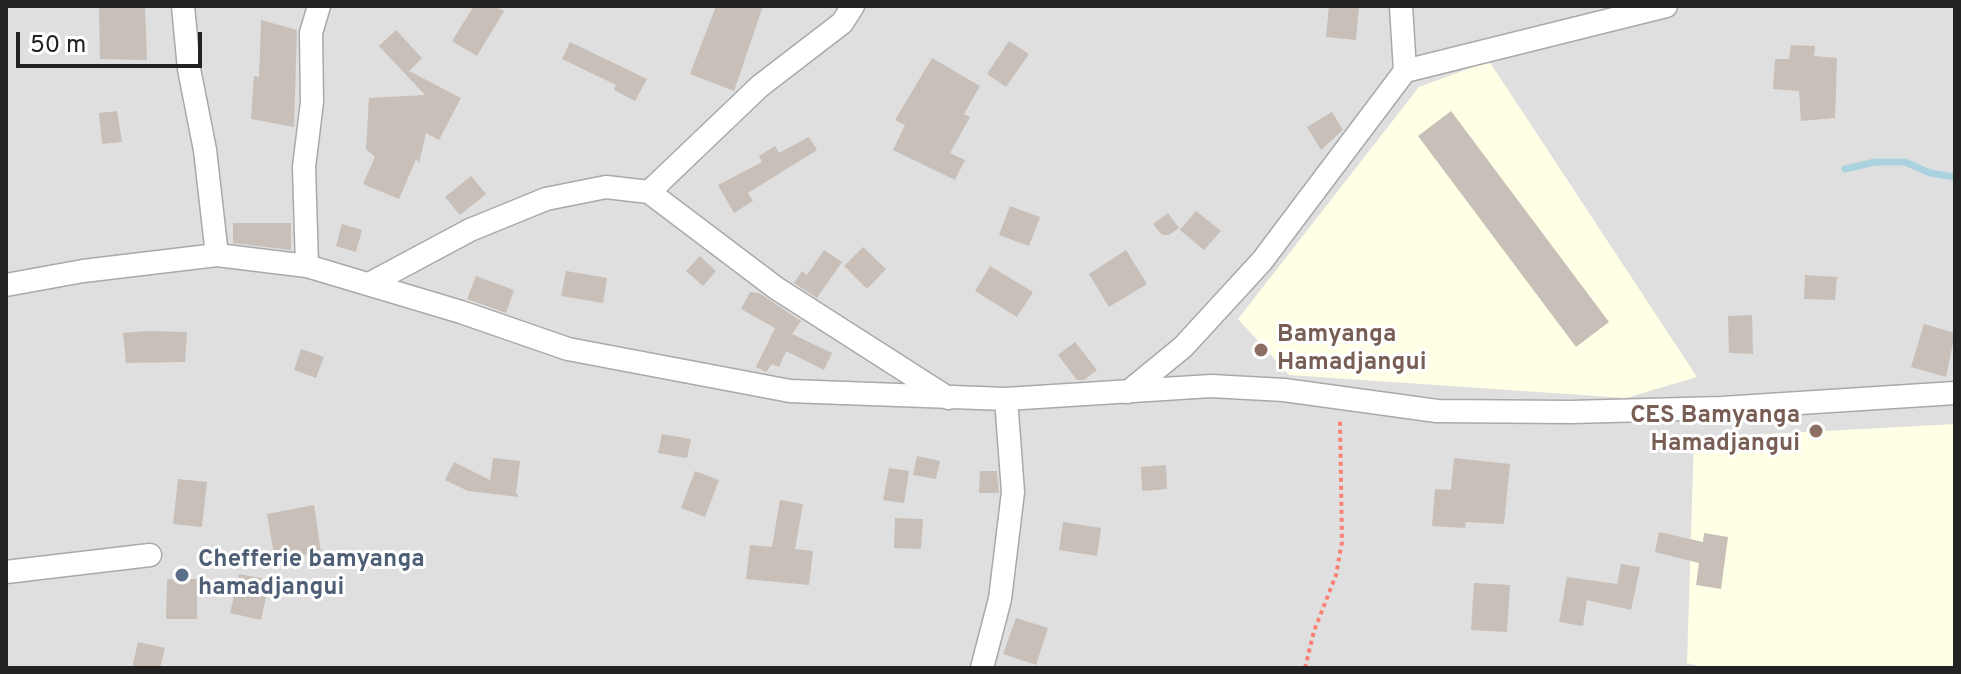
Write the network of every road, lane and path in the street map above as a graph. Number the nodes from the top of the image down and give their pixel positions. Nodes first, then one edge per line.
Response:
1 (183, 6) edge
2 (319, 6) edge
3 (853, 6) edge
4 (1401, 6) edge
5 (1666, 6) edge
6 (1405, 71) junction
7 (649, 192) junction
8 (217, 255) junction
9 (307, 266) junction
10 (371, 283) junction
11 (6, 285) edge
12 (1128, 392) junction
13 (1955, 393) edge
14 (949, 398) junction
15 (1339, 398) junction
16 (1006, 399) junction
17 (150, 555) dead end
18 (6, 572) edge
19 (982, 668) edge
20 (1305, 668) edge

1 - 8 street
2 - 9 street
3 - 7 street
4 - 6 street
5 - 6 street
6 - 12 street
7 - 10 street
7 - 14 street
8 - 9 street
8 - 11 street
9 - 10 street
10 - 14 street
12 - 15 street
12 - 16 street
13 - 15 street
14 - 16 street
15 - 20 path
16 - 19 street
17 - 18 street

